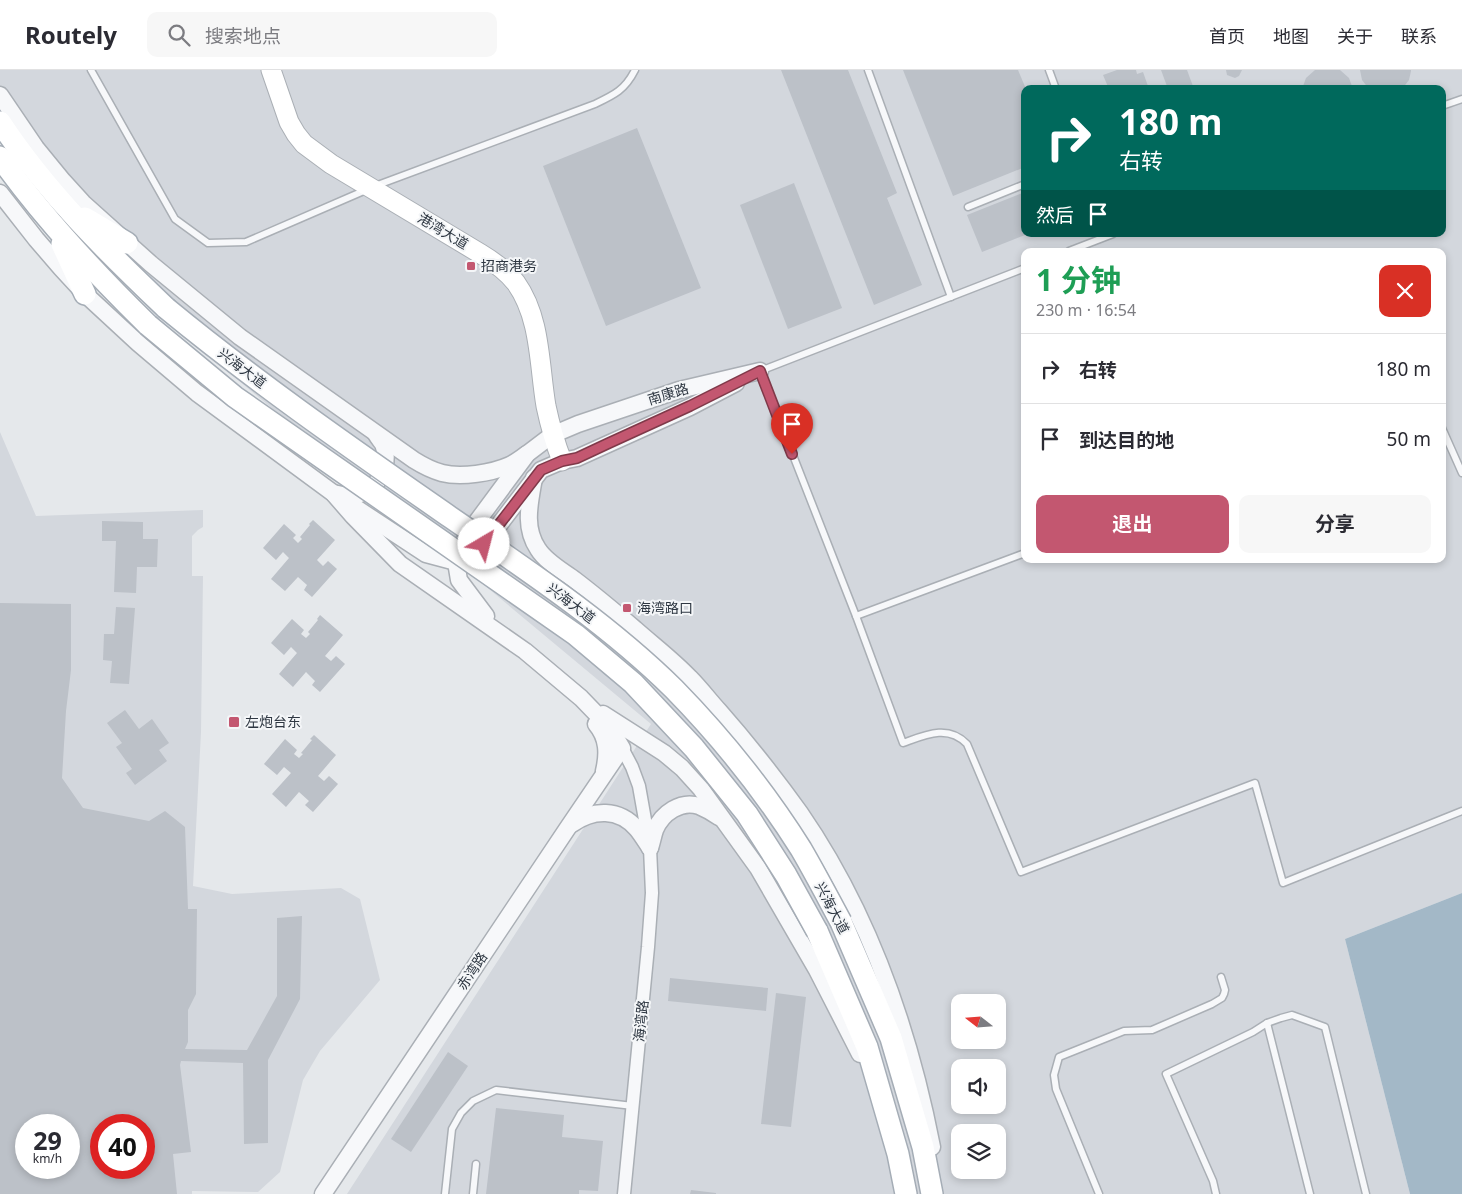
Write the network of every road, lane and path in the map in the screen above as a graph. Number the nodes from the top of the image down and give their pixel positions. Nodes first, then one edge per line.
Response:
1 (91, 70) edge
2 (271, 70) edge
3 (635, 70) edge
4 (868, 70) edge
5 (1049, 70) edge
6 (1055, 85) edge
7 (0, 95) edge
8 (1462, 99) edge
9 (1446, 105) edge
10 (0, 122) edge
11 (11, 160) edge
12 (1021, 186) edge
13 (371, 188) junction
14 (0, 193) edge
15 (63, 205) junction
16 (968, 208) dead end
17 (55, 227) junction
18 (1105, 237) edge
19 (127, 243) junction
20 (1077, 248) edge
21 (1021, 270) edge
22 (86, 294) junction
23 (951, 297) junction
24 (760, 371) junction
25 (374, 431) junction
26 (552, 435) junction
27 (1446, 437) edge
28 (527, 454) junction
29 (562, 461) junction
30 (1462, 473) edge
31 (534, 478) junction
32 (333, 493) junction
33 (1021, 554) edge
34 (456, 562) junction
35 (856, 616) junction
36 (499, 632) junction
37 (581, 698) junction
38 (622, 748) junction
39 (601, 778) junction
40 (1462, 811) edge
41 (725, 821) junction
42 (567, 829) junction
43 (650, 848) junction
44 (1221, 977) dead end
45 (1267, 1023) junction
46 (884, 1101) junction
47 (633, 1106) junction
48 (476, 1164) dead end
49 (322, 1194) edge
50 (445, 1194) edge
51 (473, 1194) edge
52 (624, 1194) edge
53 (906, 1194) edge
54 (932, 1194) edge
55 (937, 1194) edge
56 (1099, 1194) edge
57 (1216, 1194) edge
58 (1310, 1194) edge
59 (1366, 1194) edge

1 - 13 lane
2 - 13 main road, 港湾大道
3 - 13 lane
4 - 23 lane
5 - 6 lane
7 - 19 street, 兴海大道
8 - 9 lane
10 - 11 main road
11 - 15 main road, 兴海大道
11 - 17 main road, 兴海大道
12 - 16 lane
13 - 26 main road, 港湾大道
14 - 22 street, 兴海大道
15 - 19 main road
15 - 54 main road, 兴海大道, bridge
17 - 22 main road
17 - 46 main road, 兴海大道, bridge
18 - 20 lane
19 - 25 street, 兴海大道
21 - 23 lane
22 - 32 street, 兴海大道
23 - 24 lane
24 - 26 street, 南康路
24 - 29 street, 南康路
24 - 35 lane
25 - 28 street, 兴海大道
25 - 32 street
26 - 28 street, 南康路
26 - 29 main road, 港湾大道
27 - 30 lane
28 - 34 street, 南康路
29 - 31 street, 南康路
31 - 34 street, 南康路
31 - 55 street, 兴海大道
32 - 34 street
32 - 36 street, 兴海大道
33 - 35 lane
34 - 36 street
35 - 40 lane
36 - 37 street, 兴海大道
36 - 39 street, 兴海大道
37 - 38 street, 兴海大道
37 - 41 street, 兴海大道
38 - 39 street, 赤湾路
38 - 43 street, 海湾路
39 - 42 street, 赤湾路
41 - 43 street
41 - 46 street, 兴海大道
42 - 43 street
42 - 49 street, 赤湾路
43 - 47 street, 海湾路
44 - 56 lane
45 - 57 lane
45 - 58 lane
45 - 59 lane
46 - 53 main road, 兴海大道
47 - 50 lane
47 - 52 street, 海湾路
48 - 51 lane

